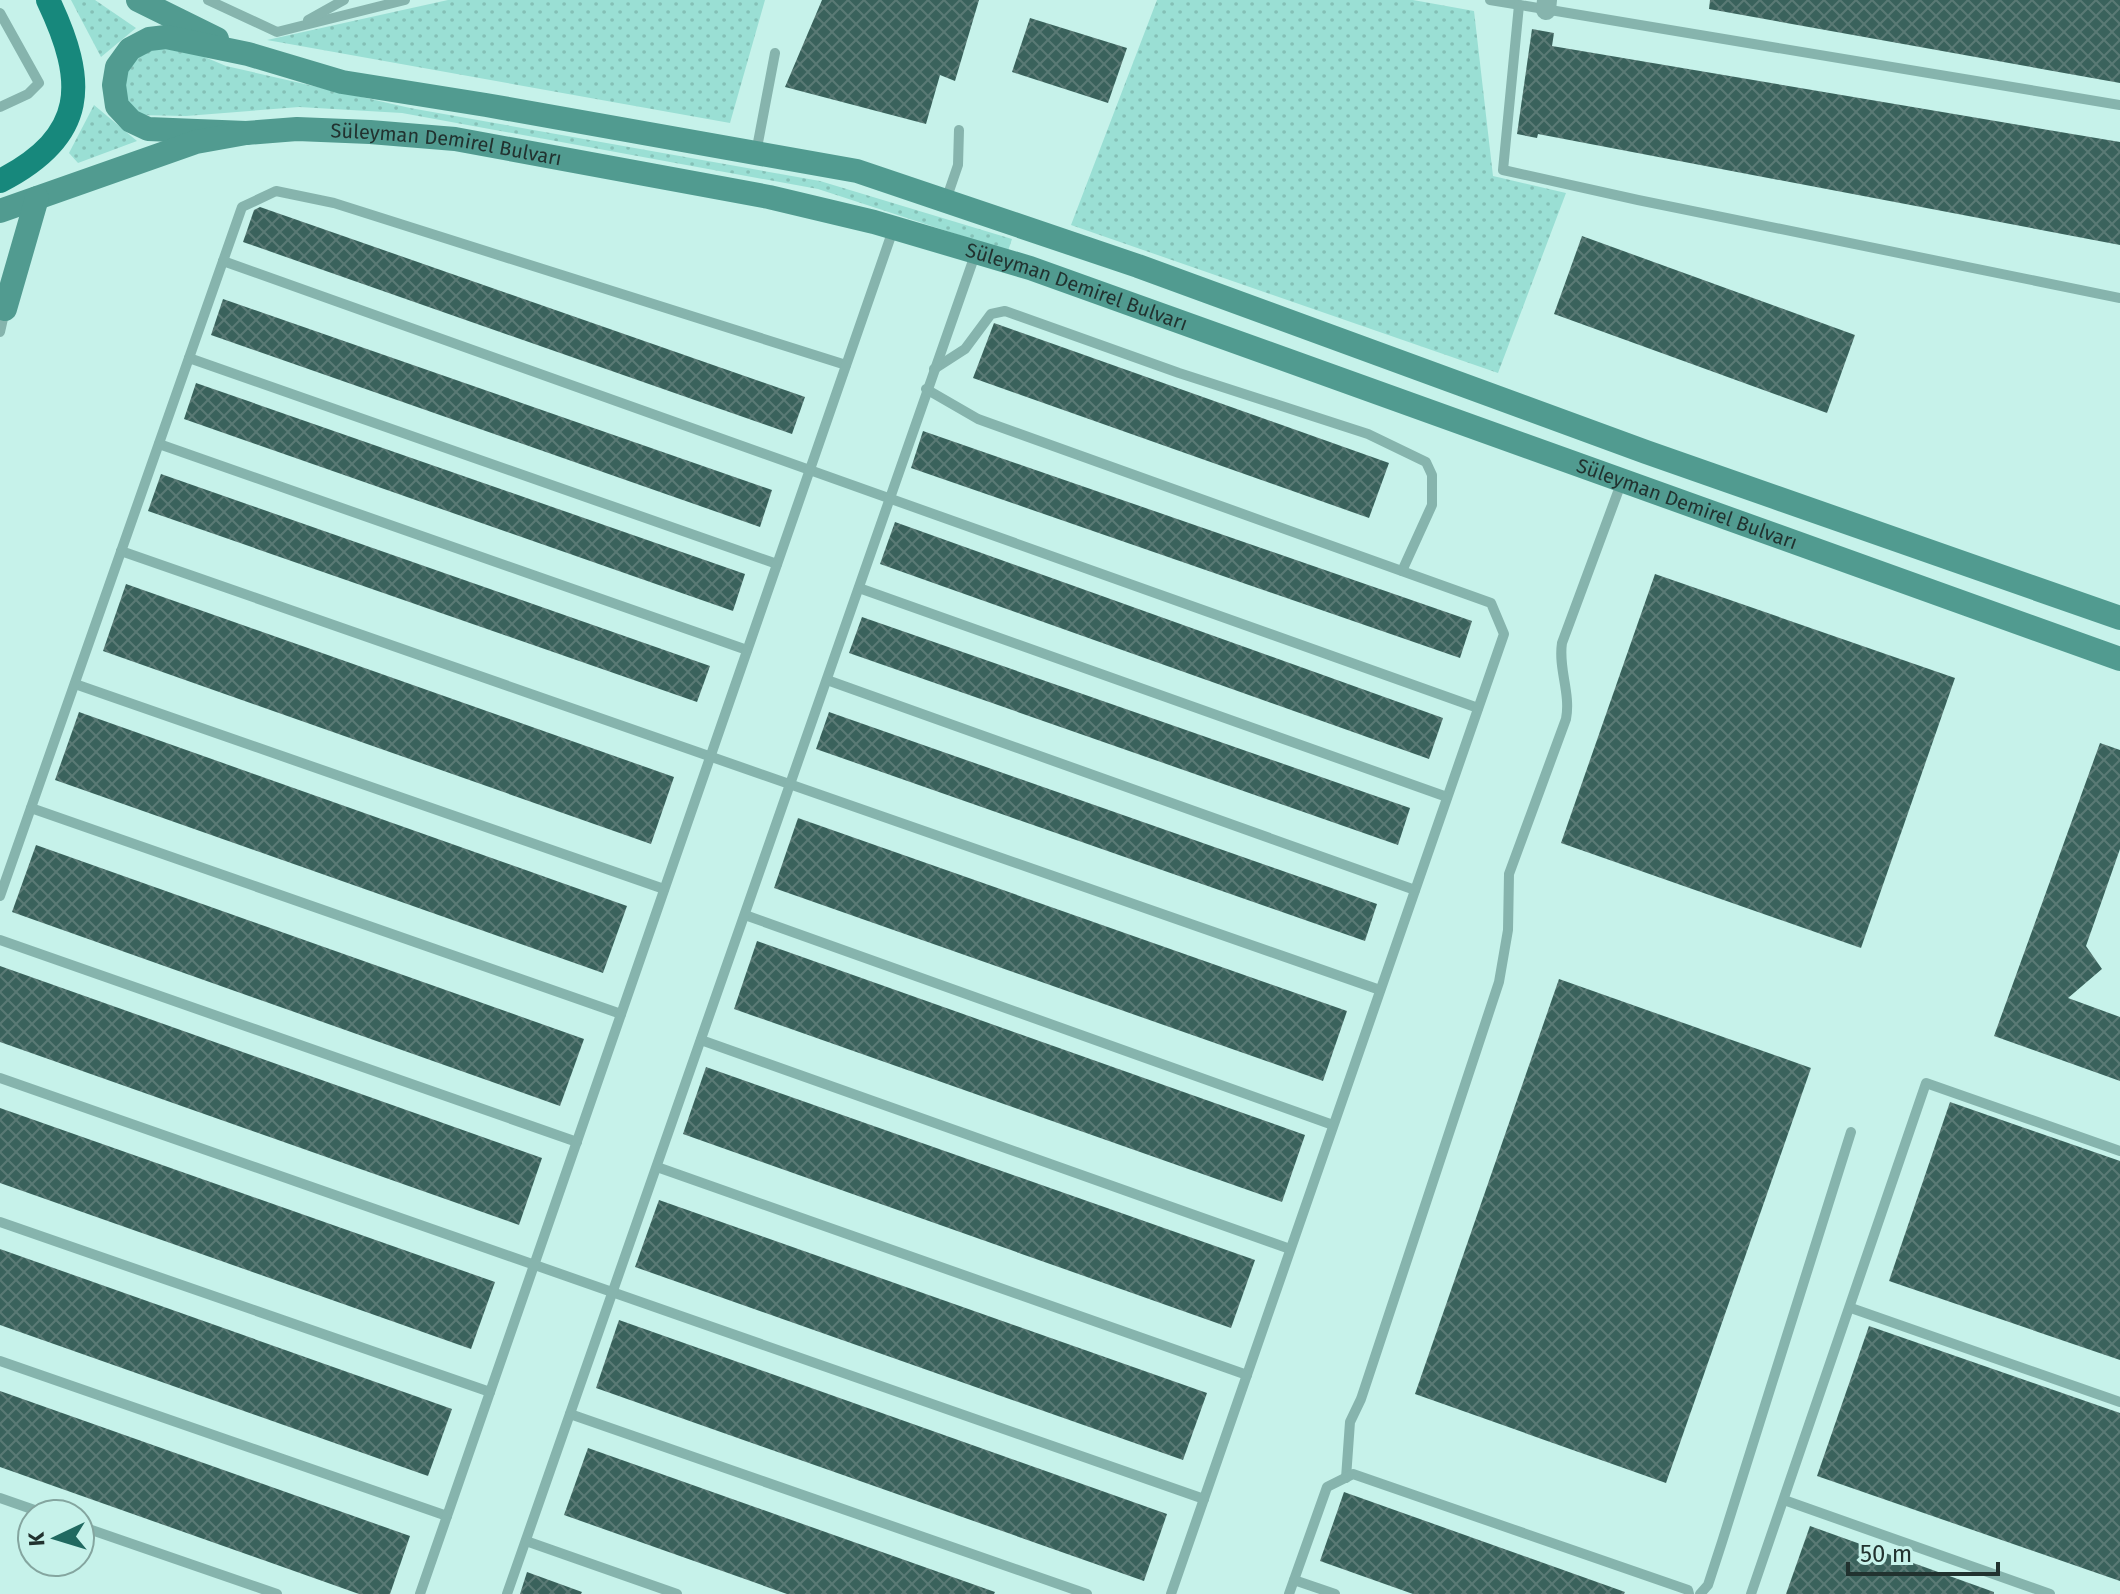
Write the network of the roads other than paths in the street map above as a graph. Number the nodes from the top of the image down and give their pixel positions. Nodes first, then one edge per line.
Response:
1 (48, 0) edge
2 (138, 0) edge
3 (208, 0) edge
4 (344, 0) edge
5 (405, 0) edge
6 (1490, 0) edge
7 (1519, 5) junction
8 (1546, 5) edge
9 (0, 13) edge
10 (296, 27) junction
11 (775, 53) dead end
12 (248, 54) junction
13 (2120, 105) edge
14 (0, 107) edge
15 (959, 130) dead end
16 (246, 133) junction
17 (756, 153) junction
18 (0, 181) edge
19 (37, 198) junction
20 (946, 200) junction
21 (0, 211) edge
22 (894, 228) junction
23 (976, 252) junction
24 (223, 261) junction
25 (0, 271) edge
26 (2120, 298) edge
27 (3, 321) edge
28 (189, 358) junction
29 (846, 365) junction
30 (934, 369) junction
31 (926, 389) junction
32 (159, 444) junction
33 (810, 470) junction
34 (1622, 481) junction
35 (890, 498) junction
36 (121, 551) junction
37 (777, 564) junction
38 (1402, 571) junction
39 (859, 588) junction
40 (2120, 618) edge
41 (747, 650) junction
42 (2120, 659) edge
43 (827, 680) junction
44 (75, 684) junction
45 (1478, 708) junction
46 (710, 756) junction
47 (790, 784) junction
48 (1447, 797) junction
49 (31, 808) junction
50 (664, 889) junction
51 (1415, 890) junction
52 (0, 896) edge
53 (745, 915) junction
54 (0, 940) edge
55 (1380, 990) junction
56 (621, 1014) junction
57 (701, 1040) junction
58 (0, 1078) edge
59 (1333, 1125) junction
60 (1851, 1132) dead end
61 (577, 1142) junction
62 (2120, 1151) edge
63 (657, 1167) junction
64 (0, 1222) edge
65 (1290, 1249) junction
66 (534, 1265) junction
67 (613, 1293) junction
68 (1851, 1308) junction
69 (0, 1361) edge
70 (1247, 1375) junction
71 (490, 1392) junction
72 (2120, 1402) edge
73 (570, 1414) junction
74 (1346, 1478) junction
75 (1204, 1499) junction
76 (1784, 1500) junction
77 (447, 1516) junction
78 (96, 1532) edge
79 (526, 1541) junction
80 (1294, 1580) junction
81 (277, 1594) edge
82 (420, 1594) edge
83 (507, 1594) edge
84 (677, 1594) edge
85 (1087, 1594) edge
86 (1171, 1594) edge
87 (1289, 1594) edge
88 (1335, 1594) edge
89 (1689, 1594) edge
90 (1700, 1594) edge
91 (1751, 1594) edge
92 (2050, 1594) edge

1 - 18 main road
2 - 12 street
3 - 10 lane
4 - 10 lane
5 - 10 lane
6 - 7 lane
7 - 8 lane
7 - 26 lane
8 - 13 lane
9 - 14 lane
11 - 17 lane
12 - 16 street
12 - 17 street, Süleyman Demirel Bulvarı
15 - 20 lane
16 - 19 street, Süleyman Demirel Bulvarı
16 - 22 street, Süleyman Demirel Bulvarı
17 - 20 street, Süleyman Demirel Bulvarı
19 - 21 street, Süleyman Demirel Bulvarı
19 - 27 street
20 - 40 street, Süleyman Demirel Bulvarı
22 - 23 street, Süleyman Demirel Bulvarı
22 - 29 lane
23 - 30 lane
23 - 34 street, Süleyman Demirel Bulvarı
24 - 28 lane
24 - 29 lane
24 - 33 lane
25 - 27 street
28 - 32 lane
28 - 37 lane
29 - 33 lane
30 - 31 lane
30 - 38 lane
31 - 35 lane
31 - 38 lane
32 - 36 lane
32 - 41 lane
33 - 35 lane
33 - 37 lane
34 - 42 street, Süleyman Demirel Bulvarı
34 - 74 lane
35 - 39 lane
35 - 45 lane
36 - 44 lane
36 - 46 lane
37 - 41 lane
38 - 45 lane
39 - 43 lane
39 - 48 lane
41 - 46 lane
43 - 47 lane
43 - 51 lane
44 - 49 lane
44 - 50 lane
45 - 48 lane
46 - 47 lane
46 - 50 lane
47 - 53 lane
47 - 55 lane
48 - 51 lane
49 - 52 lane
49 - 56 lane
50 - 56 lane
51 - 55 lane
53 - 57 lane
53 - 59 lane
54 - 61 lane
55 - 59 lane
56 - 61 lane
57 - 63 lane
57 - 65 lane
58 - 66 lane
59 - 65 lane
60 - 90 lane
61 - 66 lane
62 - 68 lane
63 - 67 lane
63 - 70 lane
64 - 71 lane
65 - 70 lane
66 - 67 lane
66 - 71 lane
67 - 73 lane
67 - 75 lane
68 - 72 lane
68 - 76 lane
69 - 77 lane
70 - 75 lane
71 - 77 lane
73 - 79 lane
73 - 85 lane
74 - 80 lane
74 - 89 lane
75 - 86 lane
76 - 91 lane
76 - 92 lane
77 - 82 lane
78 - 81 lane
79 - 83 lane
79 - 84 lane
80 - 87 lane
80 - 88 lane

